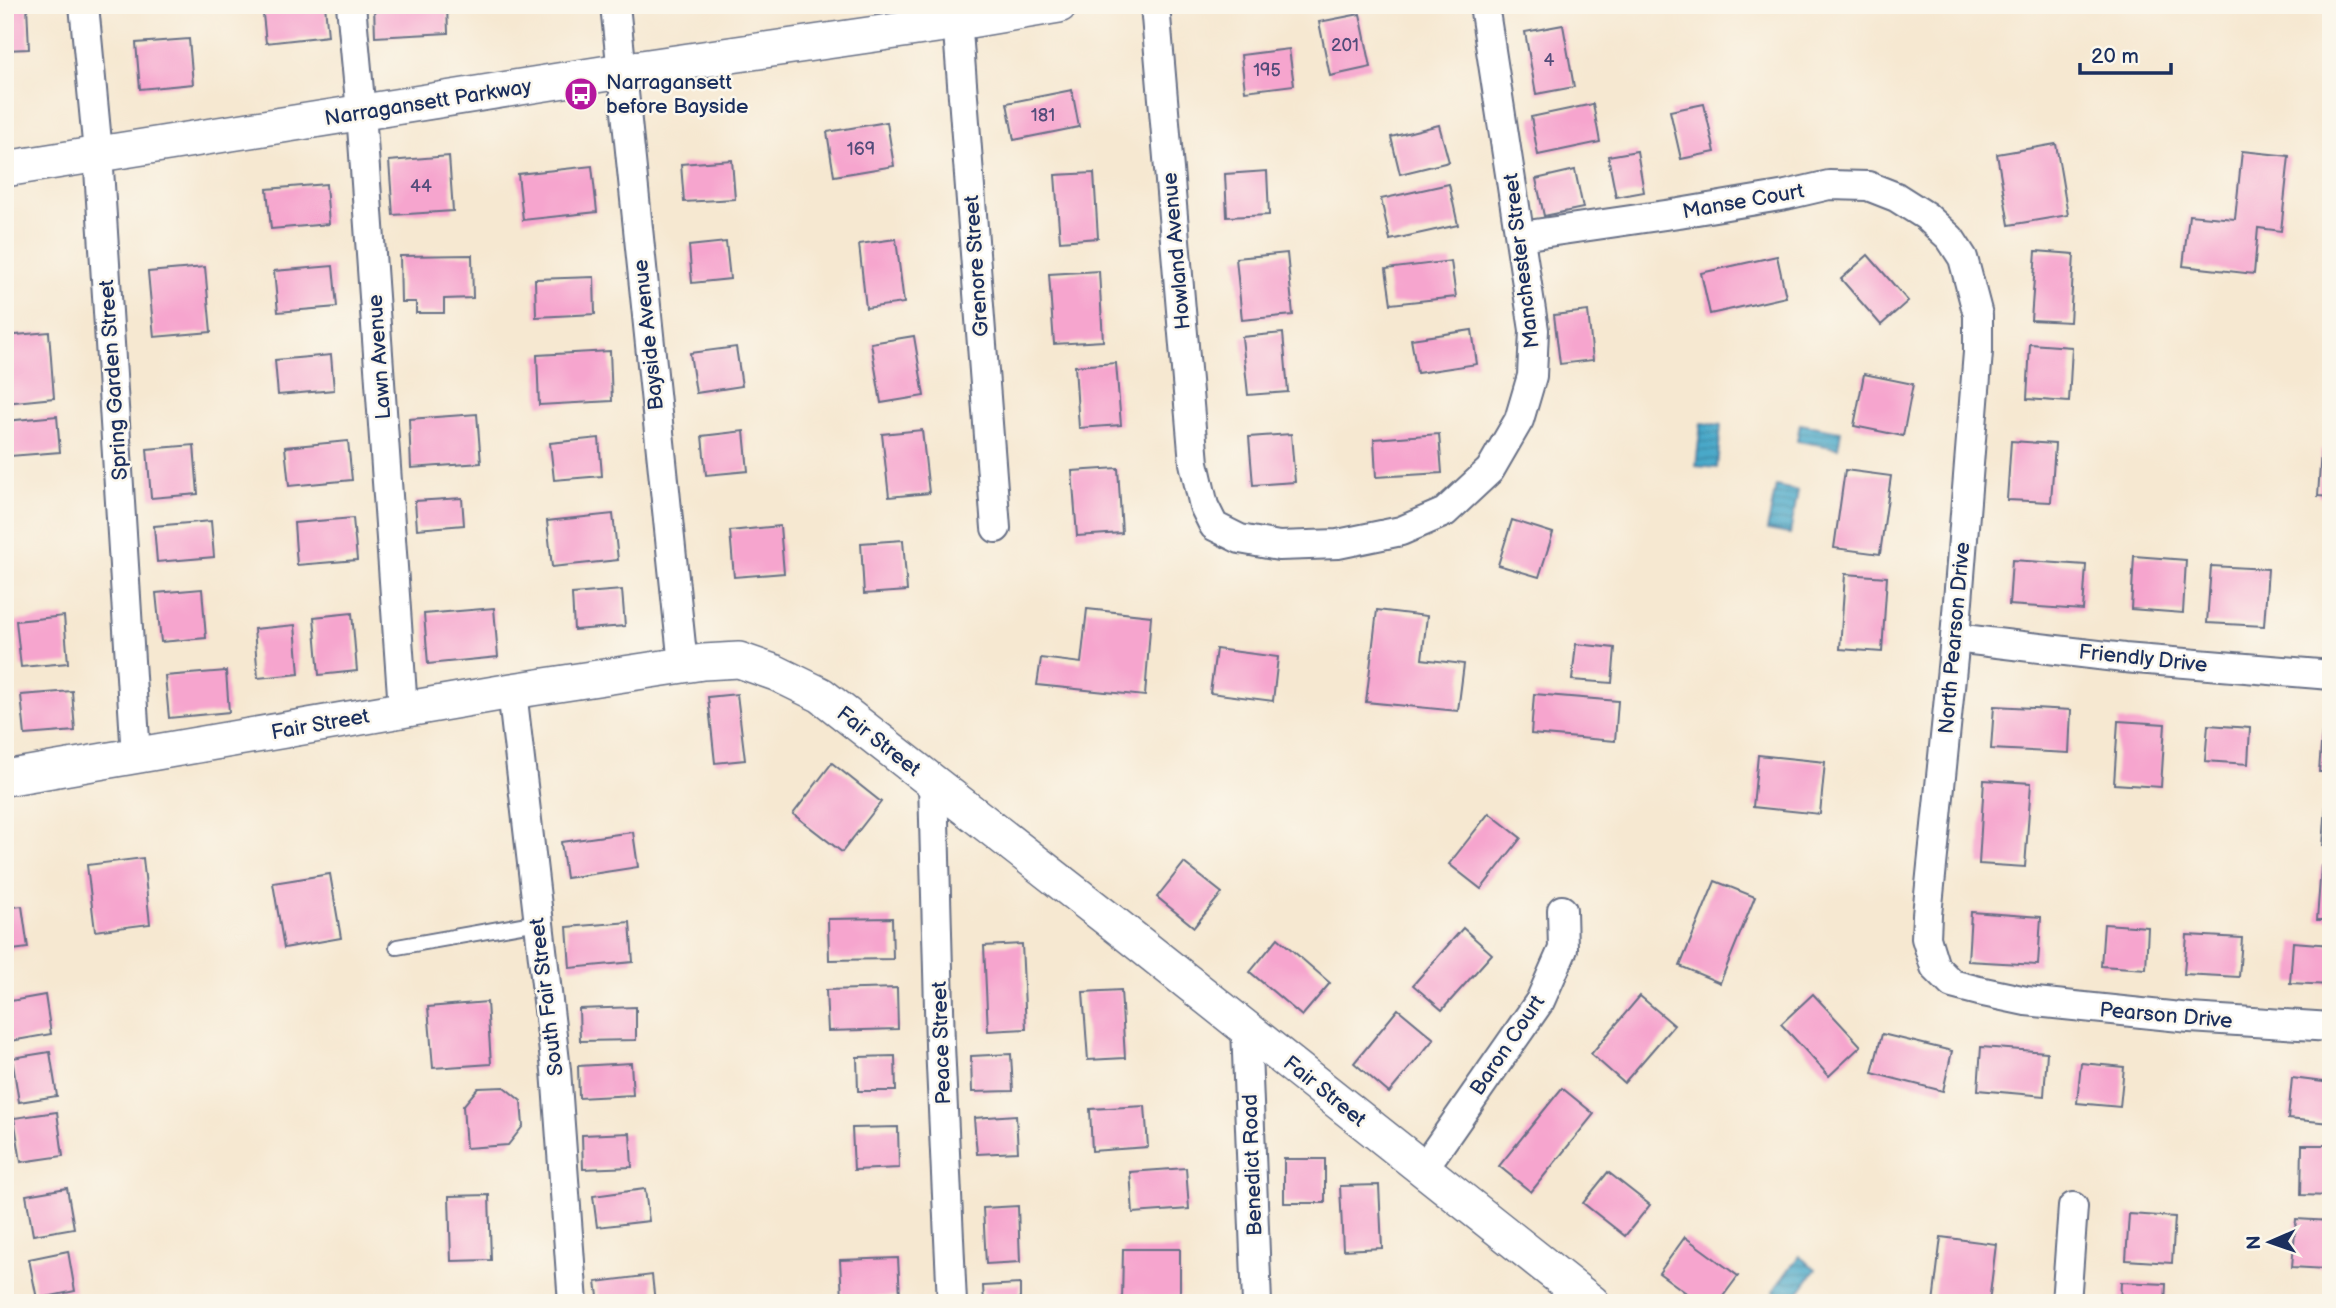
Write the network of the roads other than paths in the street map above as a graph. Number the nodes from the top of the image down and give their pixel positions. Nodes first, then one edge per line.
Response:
1 (84, 5) edge
2 (351, 5) edge
3 (615, 5) edge
4 (1059, 5) edge
5 (1155, 5) edge
6 (1484, 5) edge
7 (957, 14) edge
8 (621, 71) junction
9 (361, 112) junction
10 (98, 153) junction
11 (5, 169) edge
12 (1521, 236) junction
13 (1950, 238) joint
14 (1202, 497) joint
15 (996, 528) dead end
16 (1955, 638) junction
17 (682, 665) junction
18 (2331, 675) edge
19 (512, 691) junction
20 (403, 709) junction
21 (136, 756) junction
22 (5, 778) edge
23 (933, 783) junction
24 (1562, 910) dead end
25 (538, 922) junction
26 (397, 947) dead end
27 (2002, 996) joint
28 (2331, 1027) edge
29 (1246, 1028) junction
30 (1423, 1169) junction
31 (2073, 1207) dead end
32 (573, 1303) edge
33 (952, 1303) edge
34 (1257, 1303) edge
35 (1592, 1303) edge
36 (2066, 1303) edge

1 - 10 street, Spring Garden Street
2 - 9 street, Lawn Avenue
3 - 8 street, Bayside Avenue
4 - 7 street, Narragansett Parkway
5 - 14 street, Howland Avenue
6 - 12 street, Manchester Street
7 - 8 street, Narragansett Parkway
7 - 15 street, Grenore Street
8 - 9 street, Narragansett Parkway
8 - 17 street, Bayside Avenue
9 - 10 street, Narragansett Parkway
9 - 20 street, Lawn Avenue
10 - 11 street, Narragansett Parkway
10 - 21 street, Spring Garden Street
12 - 13 street, Manse Court
12 - 14 street, Manchester Street
13 - 16 street, North Pearson Drive
16 - 18 street, Friendly Drive
16 - 27 street, North Pearson Drive
17 - 19 street, Fair Street
17 - 23 street, Fair Street
19 - 20 street, Fair Street
19 - 25 street, South Fair Street
20 - 21 street, Fair Street
21 - 22 street, Fair Street
23 - 29 street, Fair Street
23 - 33 street, Peace Street
24 - 30 street, Baron Court
25 - 26 lane
25 - 32 street, South Fair Street
27 - 28 street, Pearson Drive
29 - 30 street, Fair Street
29 - 34 street, Benedict Road
30 - 35 street, Fair Street
31 - 36 street

